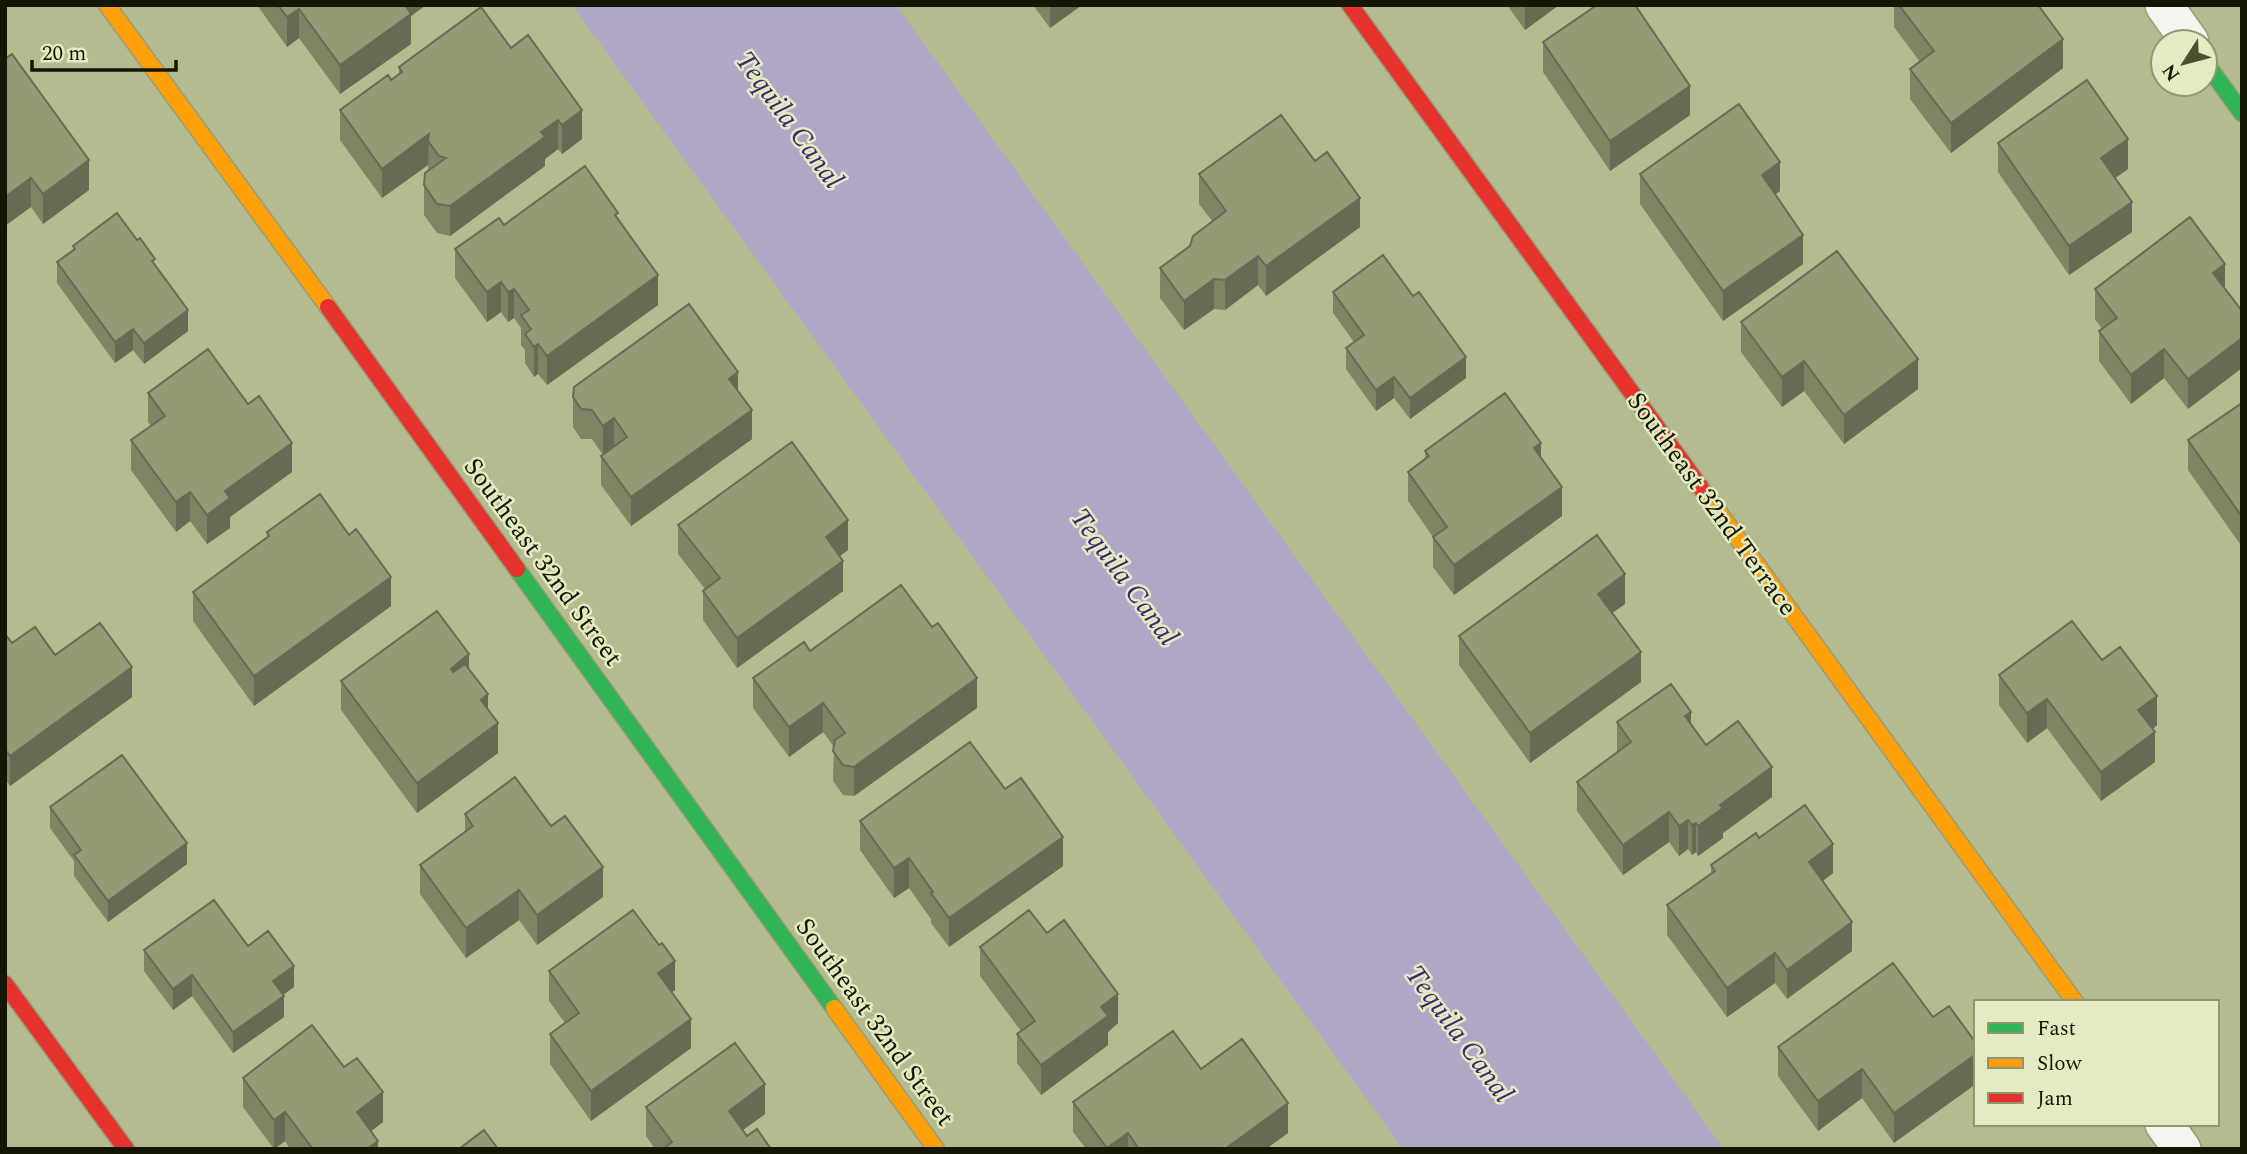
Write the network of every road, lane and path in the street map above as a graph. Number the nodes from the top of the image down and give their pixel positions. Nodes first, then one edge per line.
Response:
1 (107, 5) edge
2 (1350, 5) edge
3 (2164, 5) edge
4 (2180, 28) edge
5 (2219, 81) edge
6 (2242, 113) edge
7 (5, 984) edge
8 (2074, 1000) edge
9 (2165, 1126) edge
10 (126, 1149) edge
11 (936, 1149) edge
12 (2182, 1149) edge

1 - 11 street, Southeast 32nd Street
2 - 8 street, Southeast 32nd Terrace
3 - 4 street
5 - 6 street
7 - 10 street
9 - 12 street

